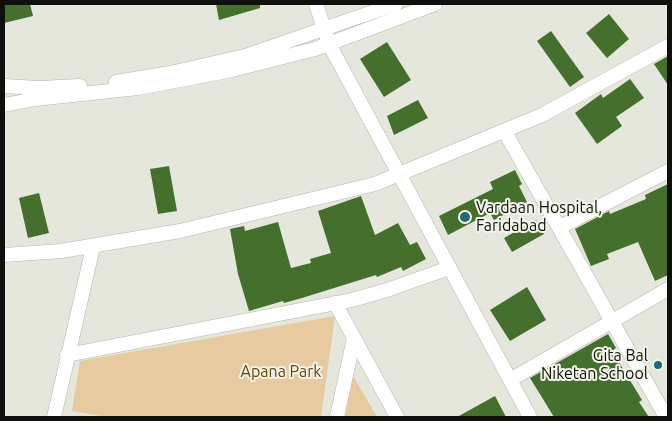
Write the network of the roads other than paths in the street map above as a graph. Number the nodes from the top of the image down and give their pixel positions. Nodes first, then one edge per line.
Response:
1 (316, 4) edge
2 (396, 4) edge
3 (435, 4) edge
4 (323, 28) junction
5 (330, 44) junction
6 (668, 46) edge
7 (4, 86) edge
8 (4, 106) edge
9 (505, 132) junction
10 (668, 171) edge
11 (398, 175) junction
12 (560, 227) junction
13 (94, 246) junction
14 (4, 256) edge
15 (449, 268) junction
16 (668, 290) edge
17 (335, 303) junction
18 (612, 321) junction
19 (354, 338) junction
20 (68, 354) junction
21 (510, 380) junction
22 (54, 417) edge
23 (337, 417) edge
24 (397, 417) edge
25 (530, 417) edge
26 (666, 417) edge

1 - 4 street
2 - 4 street
3 - 5 street
4 - 5 street
4 - 7 street
5 - 8 street
5 - 11 street
6 - 9 street
9 - 11 street
9 - 12 street
10 - 12 street
11 - 13 street
11 - 15 street
12 - 18 street
13 - 14 street
13 - 20 street
15 - 17 street
15 - 21 street
16 - 18 street
17 - 19 street
17 - 20 street
18 - 21 street
18 - 26 street
19 - 23 street
19 - 24 street
20 - 22 street
21 - 25 street

